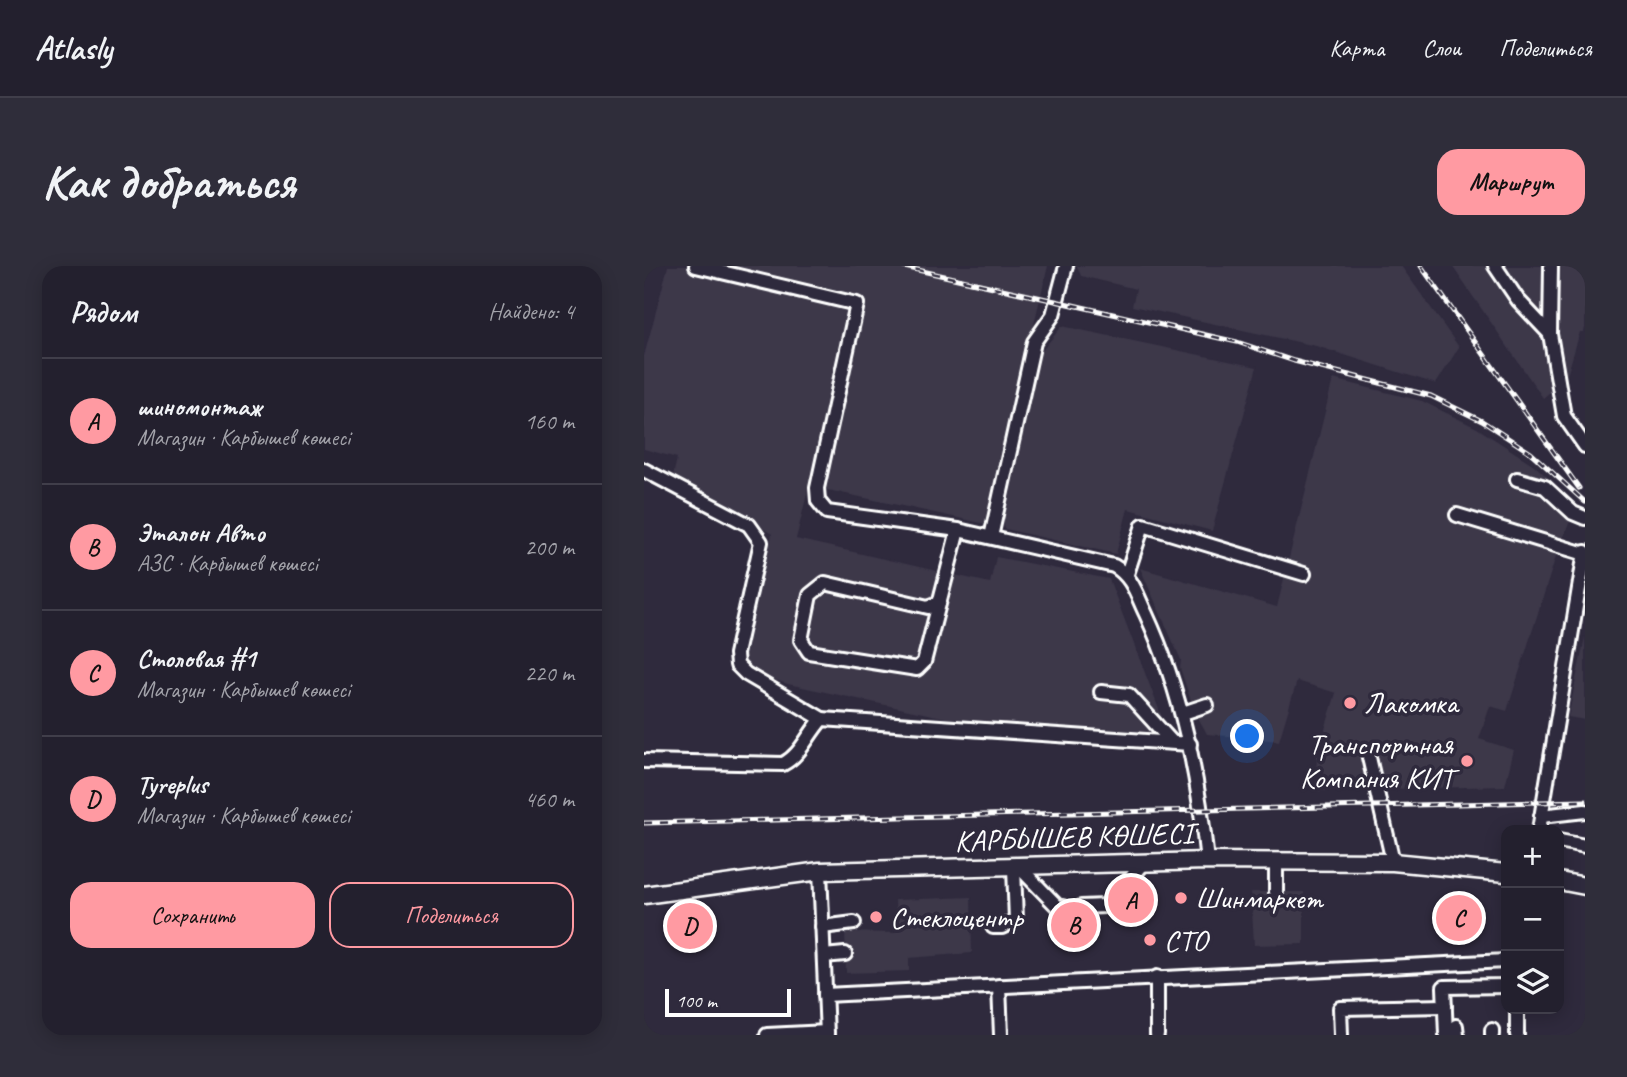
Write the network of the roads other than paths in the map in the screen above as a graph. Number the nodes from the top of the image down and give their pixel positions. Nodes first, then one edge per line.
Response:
1 (696, 266) edge
2 (1066, 266) edge
3 (1495, 266) edge
4 (1551, 266) edge
5 (1550, 334) junction
6 (1585, 446) edge
7 (644, 470) edge
8 (1517, 479) dead end
9 (1457, 515) dead end
10 (1585, 518) edge
11 (958, 530) junction
12 (991, 537) junction
13 (1585, 553) edge
14 (1127, 574) junction
15 (1304, 574) dead end
16 (939, 603) junction
17 (1101, 692) dead end
18 (1206, 705) dead end
19 (1183, 713) junction
20 (822, 719) junction
21 (1172, 742) junction
22 (1190, 744) junction
23 (1368, 753) dead end
24 (644, 761) edge
25 (1585, 811) edge
26 (1541, 816) junction
27 (1540, 825) edge
28 (1564, 842) edge
29 (1585, 846) edge
30 (1276, 860) junction
31 (1207, 861) junction
32 (1393, 862) junction
33 (1144, 863) junction
34 (1016, 868) junction
35 (820, 871) junction
36 (1501, 873) edge
37 (1564, 882) edge
38 (1585, 886) edge
39 (1276, 892) dead end
40 (644, 895) edge
41 (1063, 907) dead end
42 (1081, 907) dead end
43 (854, 923) dead end
44 (822, 927) junction
45 (993, 927) dead end
46 (845, 954) dead end
47 (824, 956) junction
48 (1501, 961) edge
49 (1157, 977) junction
50 (999, 986) junction
51 (1501, 986) edge
52 (825, 995) junction
53 (1445, 1006) junction
54 (1517, 1014) edge
55 (827, 1034) edge
56 (767, 1035) edge
57 (1001, 1035) edge
58 (1157, 1035) edge
59 (1340, 1035) edge
60 (1446, 1035) edge
61 (1517, 1035) edge

1 - 11 street
2 - 12 street
3 - 5 street
4 - 5 street
5 - 6 street
7 - 20 street
8 - 10 street
9 - 13 street
11 - 12 street
11 - 16 street
12 - 14 street
13 - 26 street
14 - 15 street
14 - 19 street
16 - 16 street
17 - 21 street
18 - 19 street
19 - 22 street
20 - 21 street
20 - 24 street
21 - 22 street
22 - 31 street
23 - 32 street
25 - 26 street
26 - 27 street
28 - 29 street
30 - 31 main road, КАРБЫШЕВ КӨШЕСІ
30 - 32 main road, КАРБЫШЕВ КӨШЕСІ
30 - 39 street
31 - 33 main road, КАРБЫШЕВ КӨШЕСІ
32 - 36 main road, КАРБЫШЕВ КӨШЕСІ
33 - 34 main road, КАРБЫШЕВ КӨШЕСІ
33 - 42 street
34 - 35 main road, КАРБЫШЕВ КӨШЕСІ
34 - 41 street
34 - 45 street
35 - 40 main road, КАРБЫШЕВ КӨШЕСІ
35 - 44 street
37 - 38 main road
43 - 44 street
44 - 47 street
46 - 47 street
47 - 52 street
48 - 49 street
49 - 50 street
49 - 58 street
50 - 52 street
50 - 57 street
51 - 53 street
52 - 55 street
53 - 59 street
53 - 60 street
54 - 61 street
55 - 56 street

